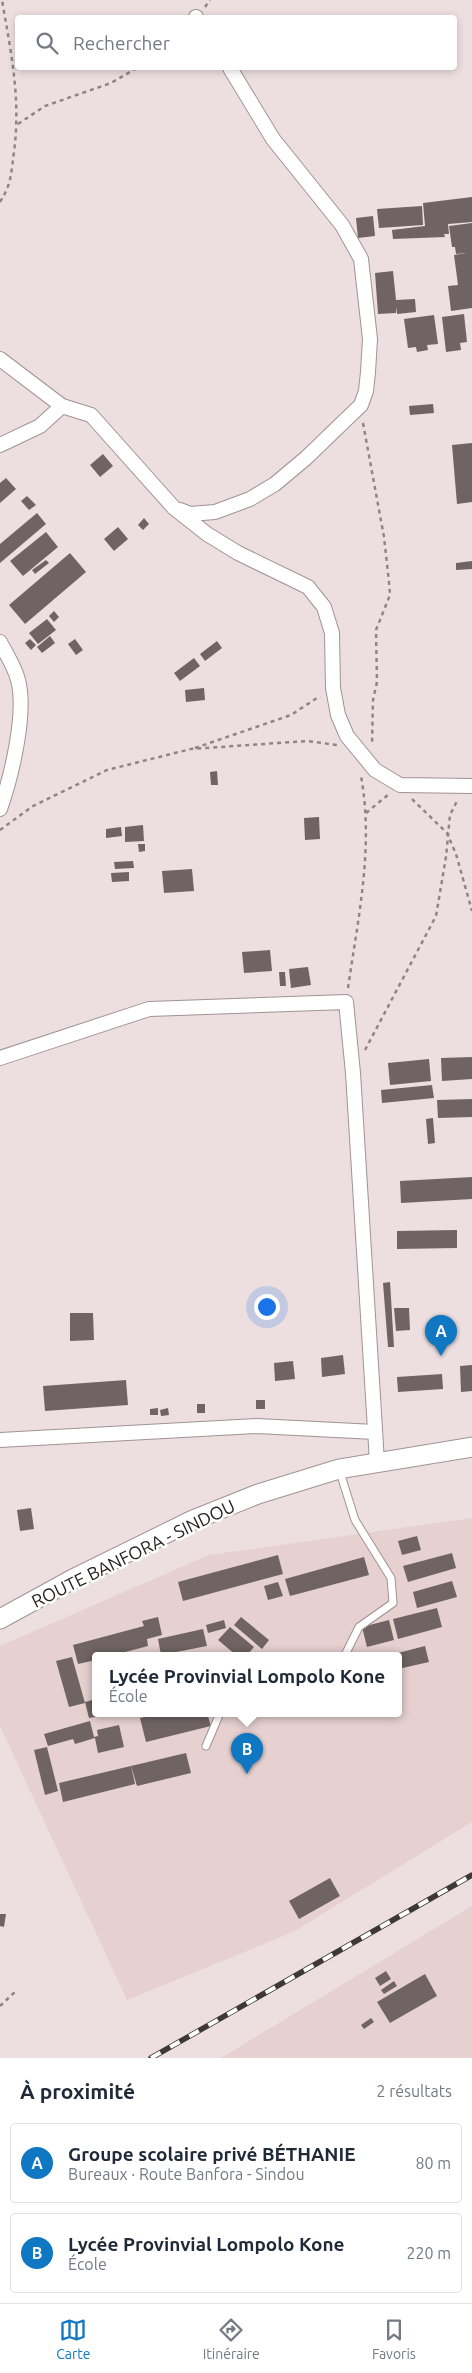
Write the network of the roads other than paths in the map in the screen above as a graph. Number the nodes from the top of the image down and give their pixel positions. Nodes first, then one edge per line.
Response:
1 (231, 70) edge
2 (0, 359) edge
3 (62, 406) junction
4 (0, 445) edge
5 (174, 508) junction
6 (0, 642) edge
7 (472, 786) edge
8 (0, 809) edge
9 (0, 1058) edge
10 (375, 1432) junction
11 (0, 1440) edge
12 (472, 1447) edge
13 (377, 1462) junction
14 (338, 1469) junction
15 (0, 1619) edge
16 (346, 1652) edge
17 (218, 1717) edge
18 (206, 1746) dead end

1 - 5 street
2 - 3 street
3 - 4 street
3 - 5 street
5 - 7 street
6 - 8 street
9 - 10 street
10 - 11 street
10 - 13 street
12 - 13 main road, ROUTE BANFORA - SINDOU
13 - 14 main road, ROUTE BANFORA - SINDOU
14 - 15 main road, ROUTE BANFORA - SINDOU
14 - 16 lane
17 - 18 lane

